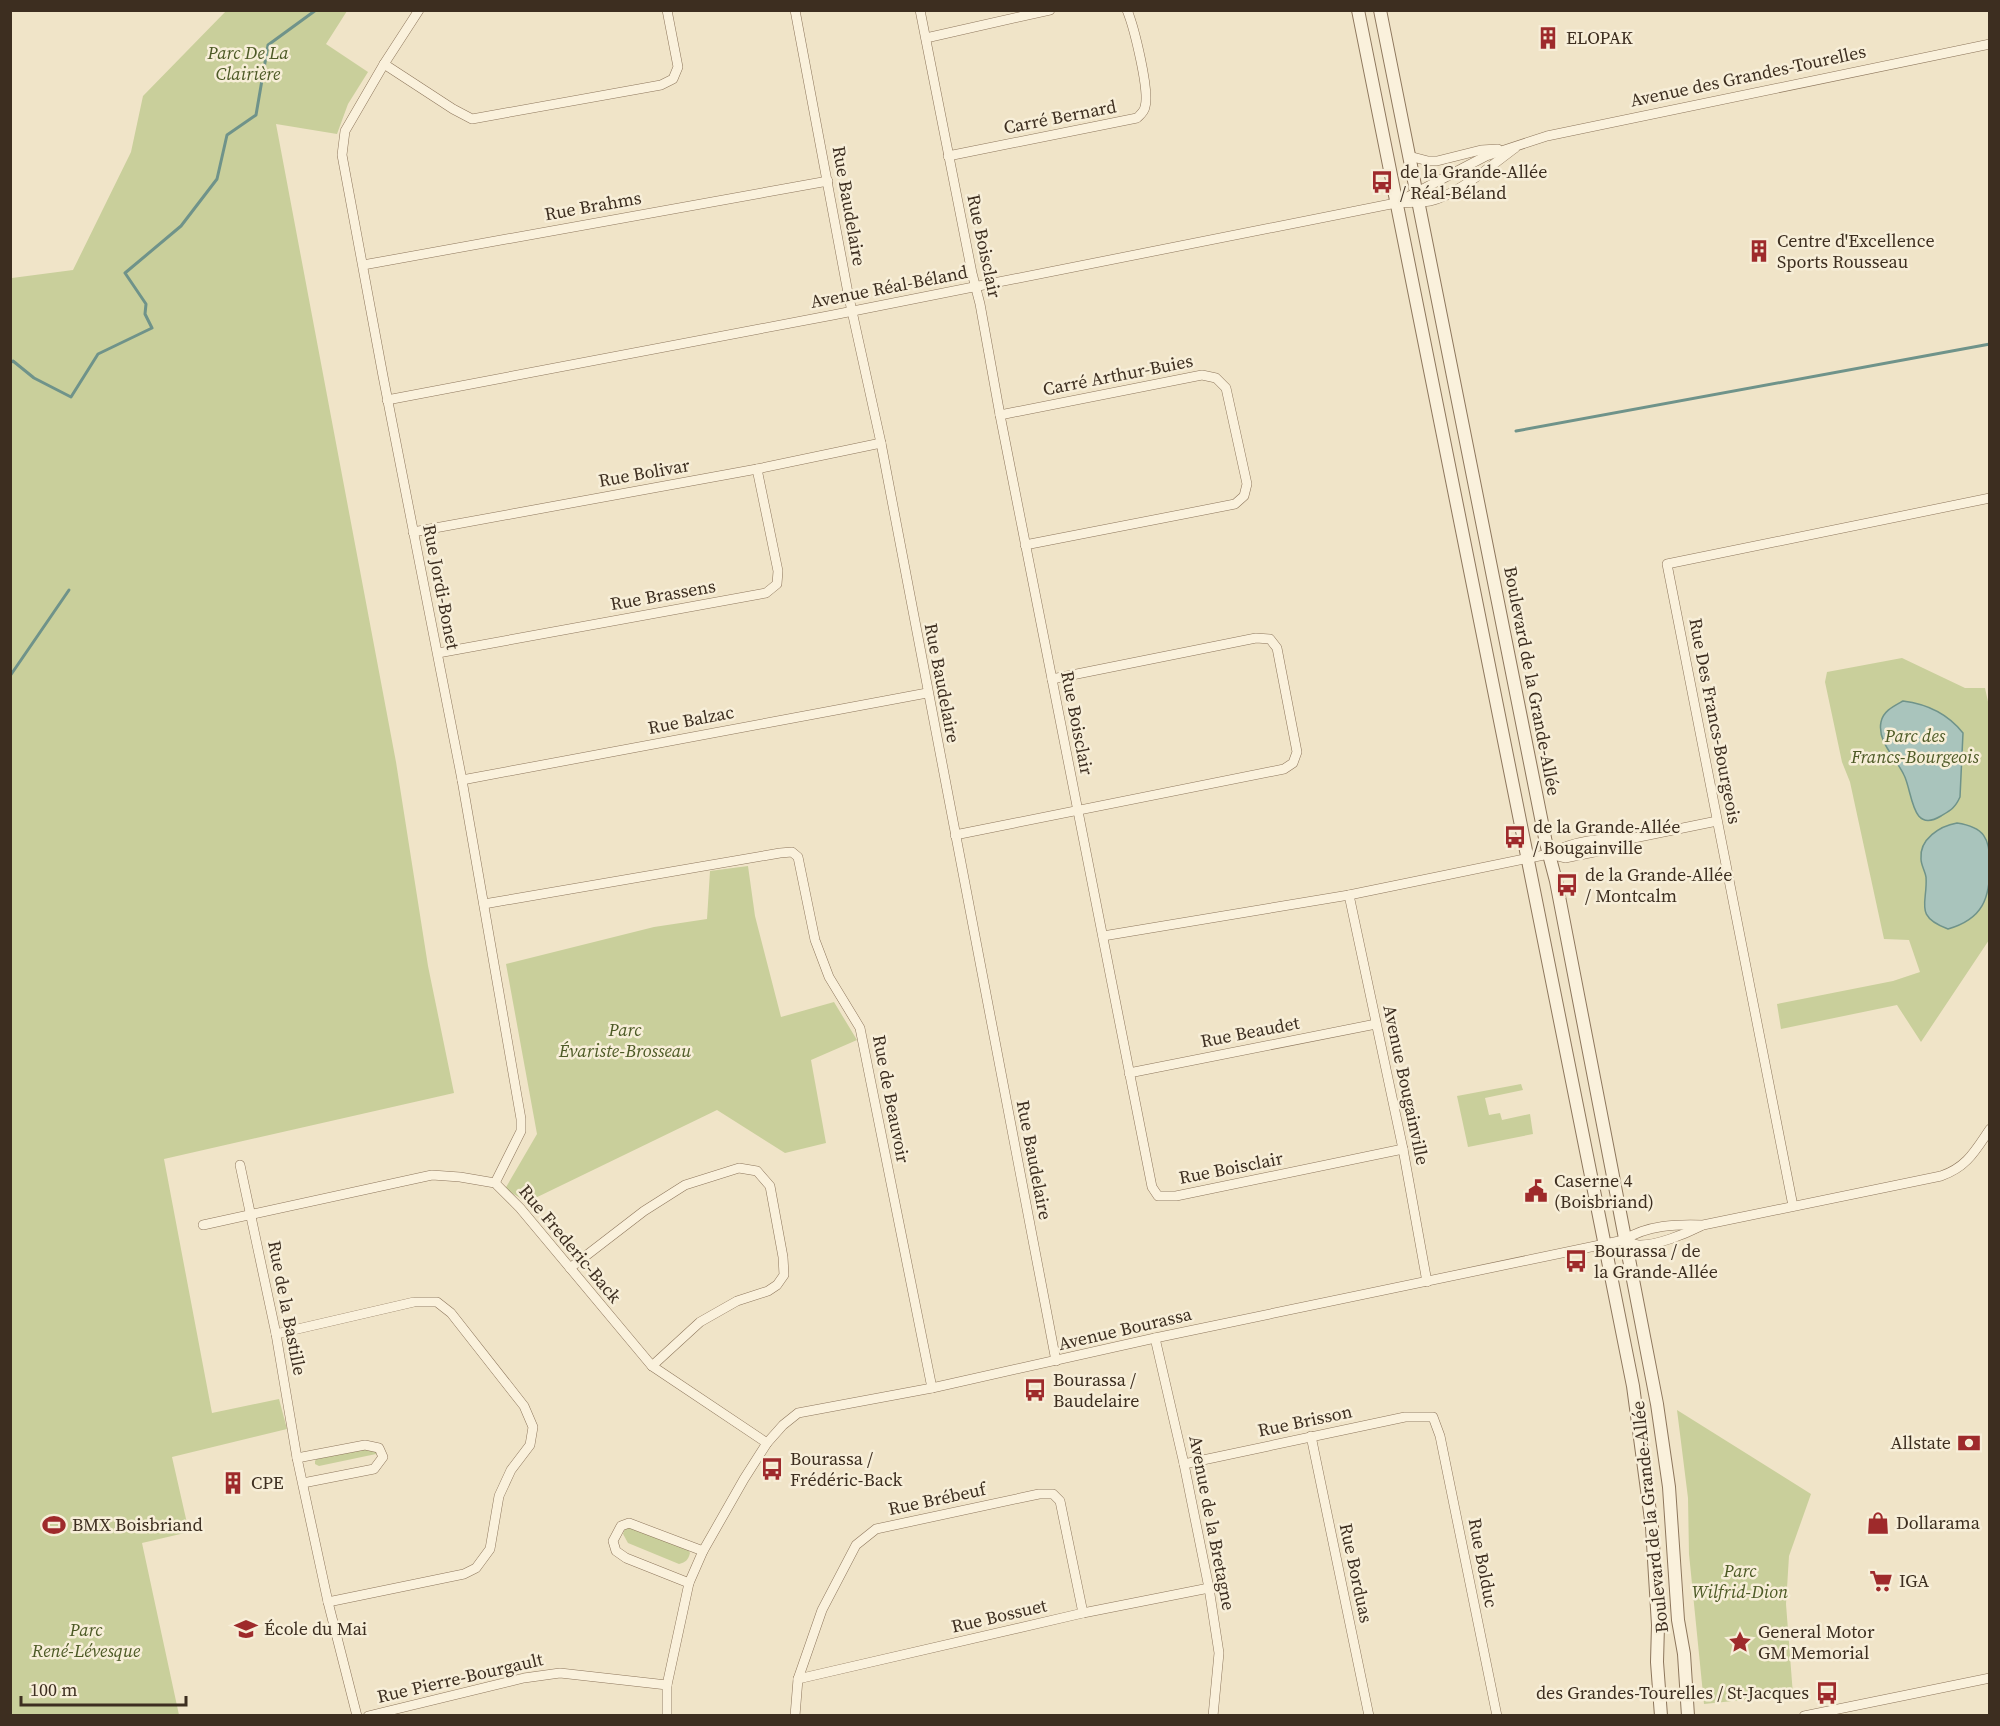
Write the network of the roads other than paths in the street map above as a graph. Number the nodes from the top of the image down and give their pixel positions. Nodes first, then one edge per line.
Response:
1 (419, 10) edge
2 (667, 10) edge
3 (795, 10) edge
4 (920, 10) edge
5 (1050, 10) edge
6 (1127, 10) edge
7 (1358, 10) edge
8 (1380, 10) edge
9 (926, 38) junction
10 (1989, 44) edge
11 (384, 64) junction
12 (1515, 148) junction
13 (948, 156) junction
14 (1409, 156) junction
15 (828, 181) junction
16 (1417, 197) junction
17 (1396, 203) junction
18 (363, 265) junction
19 (975, 287) junction
20 (852, 311) junction
21 (387, 400) junction
22 (1000, 415) junction
23 (881, 443) junction
24 (757, 469) junction
25 (1989, 498) edge
26 (413, 532) junction
27 (1025, 545) junction
28 (438, 653) junction
29 (1052, 680) junction
30 (927, 693) junction
31 (462, 780) junction
32 (1078, 810) junction
33 (1717, 821) junction
34 (955, 835) junction
35 (1549, 854) junction
36 (1527, 858) junction
37 (1349, 895) junction
38 (484, 904) junction
39 (1102, 936) junction
40 (1376, 1024) junction
41 (1130, 1072) junction
42 (1989, 1129) edge
43 (1403, 1149) junction
44 (240, 1165) dead end
45 (495, 1183) junction
46 (1793, 1206) junction
47 (252, 1215) junction
48 (204, 1225) dead end
49 (1624, 1240) junction
50 (1604, 1244) junction
51 (570, 1268) junction
52 (1427, 1282) junction
53 (276, 1334) junction
54 (1155, 1338) junction
55 (1056, 1361) junction
56 (652, 1366) junction
57 (932, 1388) junction
58 (1433, 1417) joint
59 (1311, 1436) junction
60 (767, 1443) junction
61 (297, 1458) junction
62 (1184, 1464) junction
63 (303, 1484) junction
64 (703, 1551) junction
65 (689, 1583) junction
66 (1209, 1588) junction
67 (328, 1602) junction
68 (1083, 1613) junction
69 (1989, 1678) edge
70 (798, 1679) junction
71 (667, 1685) junction
72 (1809, 1715) edge
73 (357, 1716) edge
74 (368, 1716) edge
75 (667, 1716) edge
76 (795, 1716) edge
77 (1213, 1716) edge
78 (1369, 1716) edge
79 (1497, 1716) edge
80 (1661, 1716) edge
81 (1688, 1716) edge

1 - 11 street, Rue Jordi-Bonet
2 - 11 street
3 - 15 street, Rue Baudelaire
4 - 9 street, Rue Boisclair
5 - 9 street
6 - 13 street, Carré Bernard
7 - 17 street, Boulevard de la Grande-Allée
8 - 14 street, Boulevard de la Grande-Allée
9 - 13 street, Rue Boisclair
10 - 12 street, Avenue des Grandes-Tourelles
11 - 18 street, Rue Jordi-Bonet
12 - 14 street, Avenue des Grandes-Tourelles
12 - 16 street, Avenue des Grandes-Tourelles
12 - 16 street, Avenue des Grandes-Tourelles
13 - 19 street, Rue Boisclair
14 - 16 street, Boulevard de la Grande-Allée
15 - 18 street, Rue Brahms
15 - 20 street, Rue Baudelaire
16 - 17 street, Avenue Réal-Béland
16 - 35 street, Boulevard de la Grande-Allée
17 - 19 street, Avenue Réal-Béland
17 - 36 street, Boulevard de la Grande-Allée
18 - 21 street, Rue Jordi-Bonet
19 - 20 street, Avenue Réal-Béland
19 - 22 street, Rue Boisclair
20 - 21 street, Avenue Réal-Béland
20 - 23 street, Rue Baudelaire
21 - 26 street, Rue Jordi-Bonet
22 - 27 street, Rue Boisclair
22 - 27 street, Carré Arthur-Buies
23 - 24 street, Rue Bolivar
23 - 30 street, Rue Baudelaire
24 - 26 street, Rue Bolivar
24 - 28 street, Rue Brassens
25 - 33 street, Rue Des Francs-Bourgeois
26 - 28 street, Rue Jordi-Bonet
27 - 29 street, Rue Boisclair
28 - 31 street, Rue Jordi-Bonet
29 - 32 street, Rue Boisclair
29 - 32 street
30 - 31 street, Rue Balzac
30 - 34 street, Rue Baudelaire
31 - 38 street, Rue Jordi-Bonet
32 - 34 street
32 - 39 street, Rue Boisclair
33 - 35 street
33 - 46 street, Rue Des Francs-Bourgeois
34 - 55 street, Rue Baudelaire
35 - 36 street
35 - 49 street, Boulevard de la Grande-Allée
36 - 37 street
36 - 50 street, Boulevard de la Grande-Allée
37 - 39 street
37 - 40 street, Avenue Bougainville
38 - 45 street, Rue Jordi-Bonet
38 - 57 street, Rue de Beauvoir
39 - 41 street, Rue Boisclair
40 - 41 street, Rue Beaudet
40 - 43 street, Avenue Bougainville
41 - 43 street, Rue Boisclair
42 - 46 street
43 - 52 street, Avenue Bougainville
44 - 47 street, Rue de la Bastille
45 - 47 street, Rue Frederic-Back
45 - 51 street, Rue Frederic-Back
46 - 49 street
47 - 48 street, Rue Frederic-Back
47 - 53 street, Rue de la Bastille
49 - 50 street, Avenue Bourassa
49 - 81 street, Boulevard de la Grande-Allée
50 - 52 street, Avenue Bourassa
50 - 80 street, Boulevard de la Grande-Allée
51 - 56 street, Rue Frederic-Back
51 - 56 street
52 - 54 street, Avenue Bourassa
53 - 61 street, Rue de la Bastille
53 - 67 street
54 - 55 street, Avenue Bourassa
54 - 62 street, Avenue de la Bretagne
55 - 57 street, Avenue Bourassa
56 - 60 street, Rue Frederic-Back
57 - 60 street, Avenue Bourassa
58 - 59 street, Rue Brisson
58 - 79 street, Rue Bolduc
59 - 62 street, Rue Brisson
59 - 78 street, Rue Borduas
60 - 64 street, Avenue Bourassa
61 - 63 street, Rue de la Bastille
61 - 63 street
62 - 66 street, Avenue de la Bretagne
63 - 67 street, Rue de la Bastille
64 - 65 street, Avenue Bourassa
64 - 65 street
65 - 71 street, Avenue Bourassa
66 - 68 street, Rue Bossuet
66 - 77 street, Avenue de la Bretagne
67 - 73 street, Rue de la Bastille
68 - 70 street, Rue Bossuet
68 - 70 street, Rue Brébeuf
69 - 72 street
70 - 76 street, Rue Brébeuf
71 - 74 street, Rue Pierre-Bourgault
71 - 75 street, Avenue Bourassa

